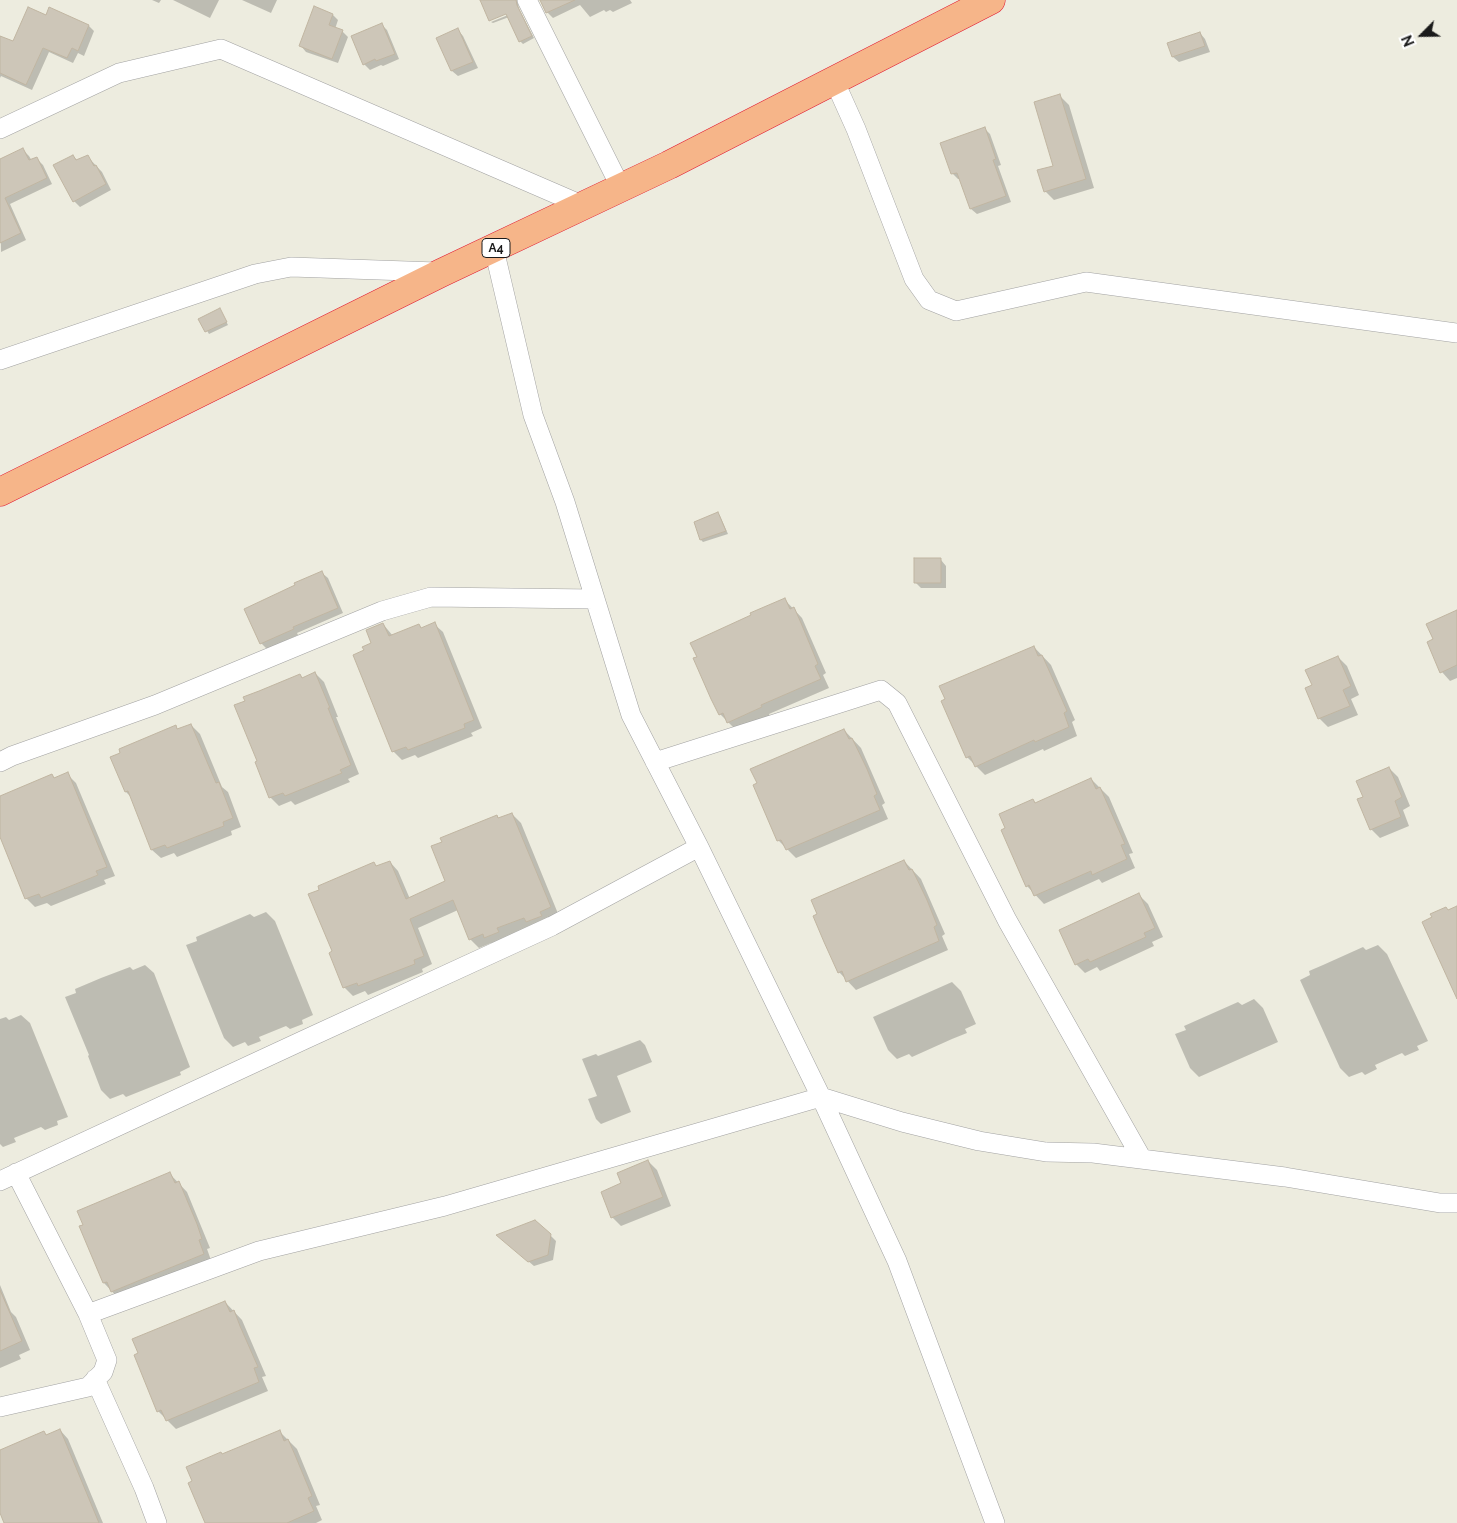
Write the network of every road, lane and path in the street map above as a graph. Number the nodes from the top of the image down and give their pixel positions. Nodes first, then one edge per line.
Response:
1 (527, 0) edge
2 (991, 0) edge
3 (834, 80) junction
4 (0, 129) edge
5 (621, 188) junction
6 (584, 206) junction
7 (494, 249) junction
8 (441, 273) junction
9 (1457, 333) edge
10 (0, 360) edge
11 (0, 492) edge
12 (594, 599) junction
13 (0, 762) edge
14 (655, 762) junction
15 (699, 847) junction
16 (821, 1097) junction
17 (1142, 1159) junction
18 (8, 1177) edge
19 (1457, 1203) edge
20 (88, 1314) junction
21 (95, 1380) junction
22 (0, 1407) edge
23 (157, 1523) edge
24 (995, 1523) edge

1 - 5 street
2 - 3 highway, A4
3 - 5 highway, A4
3 - 9 street
4 - 6 street
5 - 6 highway, A4
6 - 7 highway, A4
7 - 8 highway, A4
7 - 12 street
8 - 10 street
8 - 11 highway, A4
12 - 13 street
12 - 14 street
14 - 15 street
14 - 17 street
15 - 16 street
15 - 18 street
16 - 17 street
16 - 20 street
16 - 24 street
17 - 19 street
18 - 20 street
20 - 21 street
21 - 22 street
21 - 23 street

